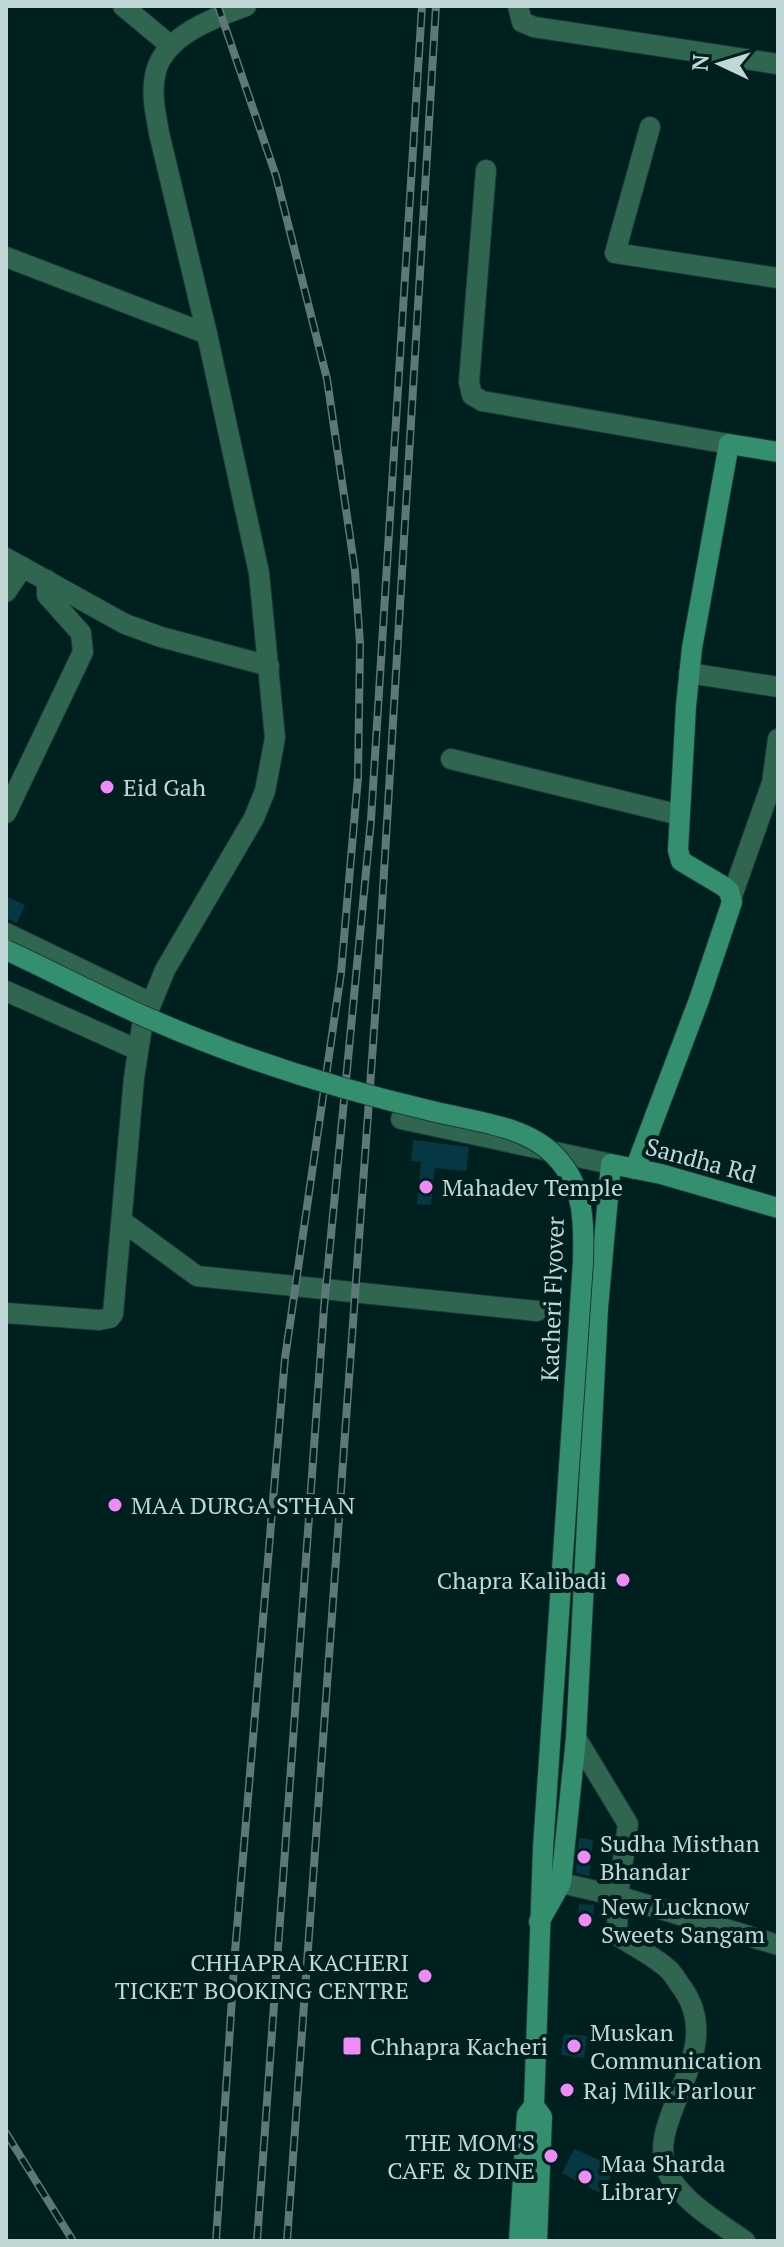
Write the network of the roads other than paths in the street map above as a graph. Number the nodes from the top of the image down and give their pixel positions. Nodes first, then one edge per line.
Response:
1 (123, 6) edge
2 (246, 6) edge
3 (518, 6) edge
4 (171, 46) junction
5 (778, 64) edge
6 (650, 127) dead end
7 (486, 170) dead end
8 (6, 257) edge
9 (778, 278) edge
10 (207, 334) junction
11 (729, 444) junction
12 (778, 452) edge
13 (14, 562) edge
14 (47, 580) junction
15 (6, 592) edge
16 (269, 666) junction
17 (689, 673) junction
18 (778, 687) edge
19 (778, 739) edge
20 (451, 759) dead end
21 (776, 773) edge
22 (6, 813) edge
23 (680, 815) junction
24 (732, 896) junction
25 (6, 933) edge
26 (6, 950) edge
27 (6, 991) edge
28 (151, 1003) junction
29 (138, 1050) junction
30 (401, 1119) dead end
31 (611, 1164) junction
32 (635, 1169) junction
33 (778, 1208) edge
34 (122, 1221) junction
35 (537, 1311) dead end
36 (6, 1313) edge
37 (576, 1738) junction
38 (561, 1883) junction
39 (618, 1896) junction
40 (539, 1922) junction
41 (777, 1939) edge
42 (534, 2106) junction
43 (519, 2241) edge
44 (537, 2241) edge
45 (745, 2241) edge

1 - 4 street
2 - 4 street
3 - 5 street
4 - 10 street
6 - 9 street
7 - 11 street
8 - 10 street
10 - 16 street
11 - 12 main road
11 - 17 main road
13 - 14 street
13 - 15 street
14 - 16 street
14 - 22 street
16 - 28 street
17 - 18 street
17 - 23 main road
19 - 21 street
20 - 23 street
21 - 24 street
23 - 24 main road
24 - 32 main road
25 - 28 street
26 - 40 main road, Kacheri Flyover, bridge
27 - 29 street
28 - 29 street
29 - 34 street
30 - 31 street
31 - 32 main road, Sandha Rd
31 - 37 main road
32 - 33 main road, Sandha Rd
34 - 35 street
34 - 36 street
37 - 38 main road
37 - 39 street
38 - 39 street
38 - 40 main road
39 - 41 street
39 - 45 street
40 - 42 main road, Kacheri Flyover
42 - 43 main road
42 - 44 main road

